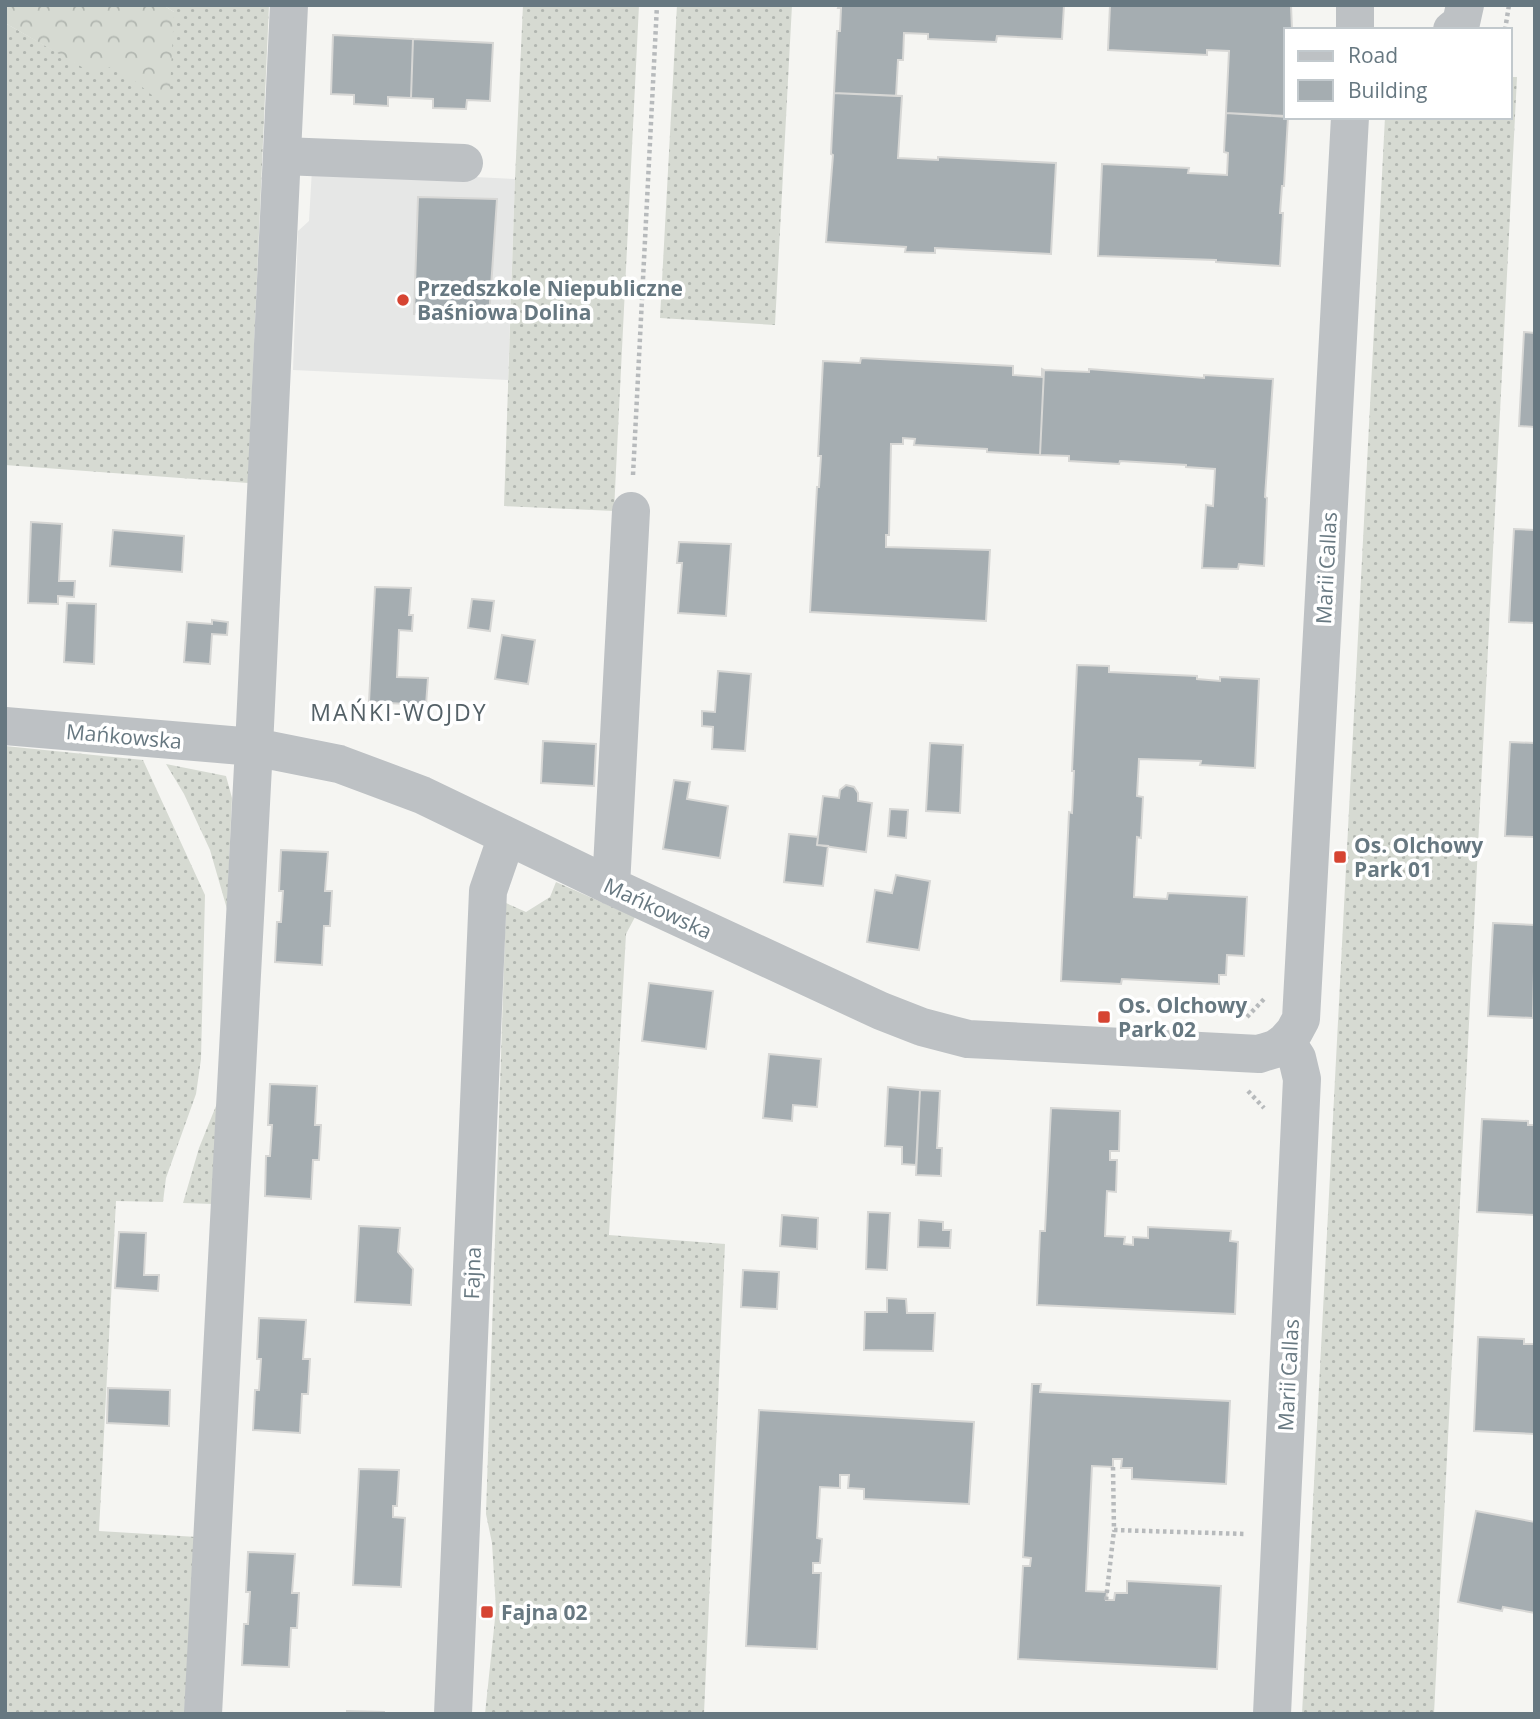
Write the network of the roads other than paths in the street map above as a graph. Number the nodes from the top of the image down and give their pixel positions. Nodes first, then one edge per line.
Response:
1 (289, 5) edge
2 (1355, 5) edge
3 (1465, 5) edge
4 (1355, 28) edge
5 (1455, 28) edge
6 (1350, 119) edge
7 (282, 156) junction
8 (464, 163) dead end
9 (631, 511) road end
10 (5, 726) edge
11 (254, 747) junction
12 (507, 836) junction
13 (611, 886) junction
14 (1294, 1030) junction
15 (203, 1714) edge
16 (453, 1714) edge
17 (1272, 1714) edge

1 - 7 street
2 - 4 street
3 - 5 street
6 - 14 street, Marii Callas
7 - 8 street
7 - 11 street
9 - 13 street
10 - 11 street, Mańkowska
11 - 12 street, Mańkowska
11 - 15 street
12 - 13 street, Mańkowska
12 - 16 street, Fajna
13 - 14 street, Mańkowska
14 - 17 street, Marii Callas

